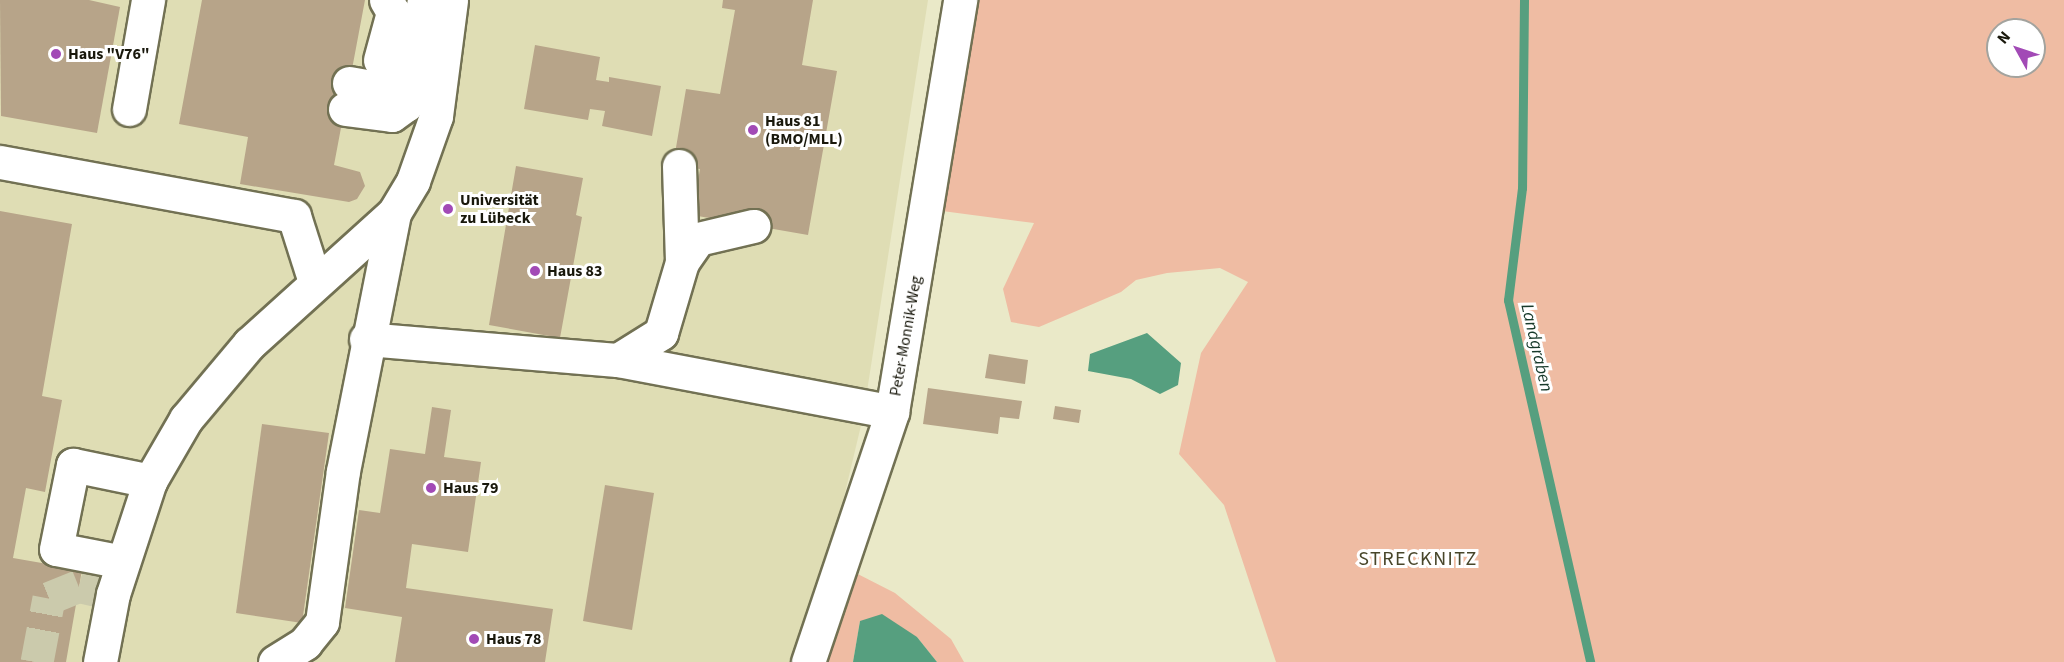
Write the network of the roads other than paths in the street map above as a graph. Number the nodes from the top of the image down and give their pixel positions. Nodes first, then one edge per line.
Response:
1 (148, 0) edge
2 (424, 0) edge
3 (960, 0) edge
4 (396, 3) edge
5 (449, 12) edge
6 (129, 109) dead end
7 (0, 162) edge
8 (679, 166) dead end
9 (394, 213) junction
10 (753, 226) dead end
11 (688, 241) junction
12 (315, 282) junction
13 (366, 339) junction
14 (618, 360) junction
15 (892, 412) junction
16 (150, 481) junction
17 (123, 562) junction
18 (306, 652) edge
19 (100, 662) edge
20 (275, 662) edge
21 (808, 662) edge

1 - 6 street
2 - 4 street
3 - 15 street, Peter-Monnik-Weg
5 - 9 street
7 - 12 street
8 - 11 street
9 - 12 street
9 - 13 street
10 - 11 street
11 - 14 street
12 - 16 street
13 - 14 street
13 - 18 street
14 - 15 street
15 - 21 street, Peter-Monnik-Weg
16 - 17 street
16 - 17 street
17 - 19 street
18 - 20 street

